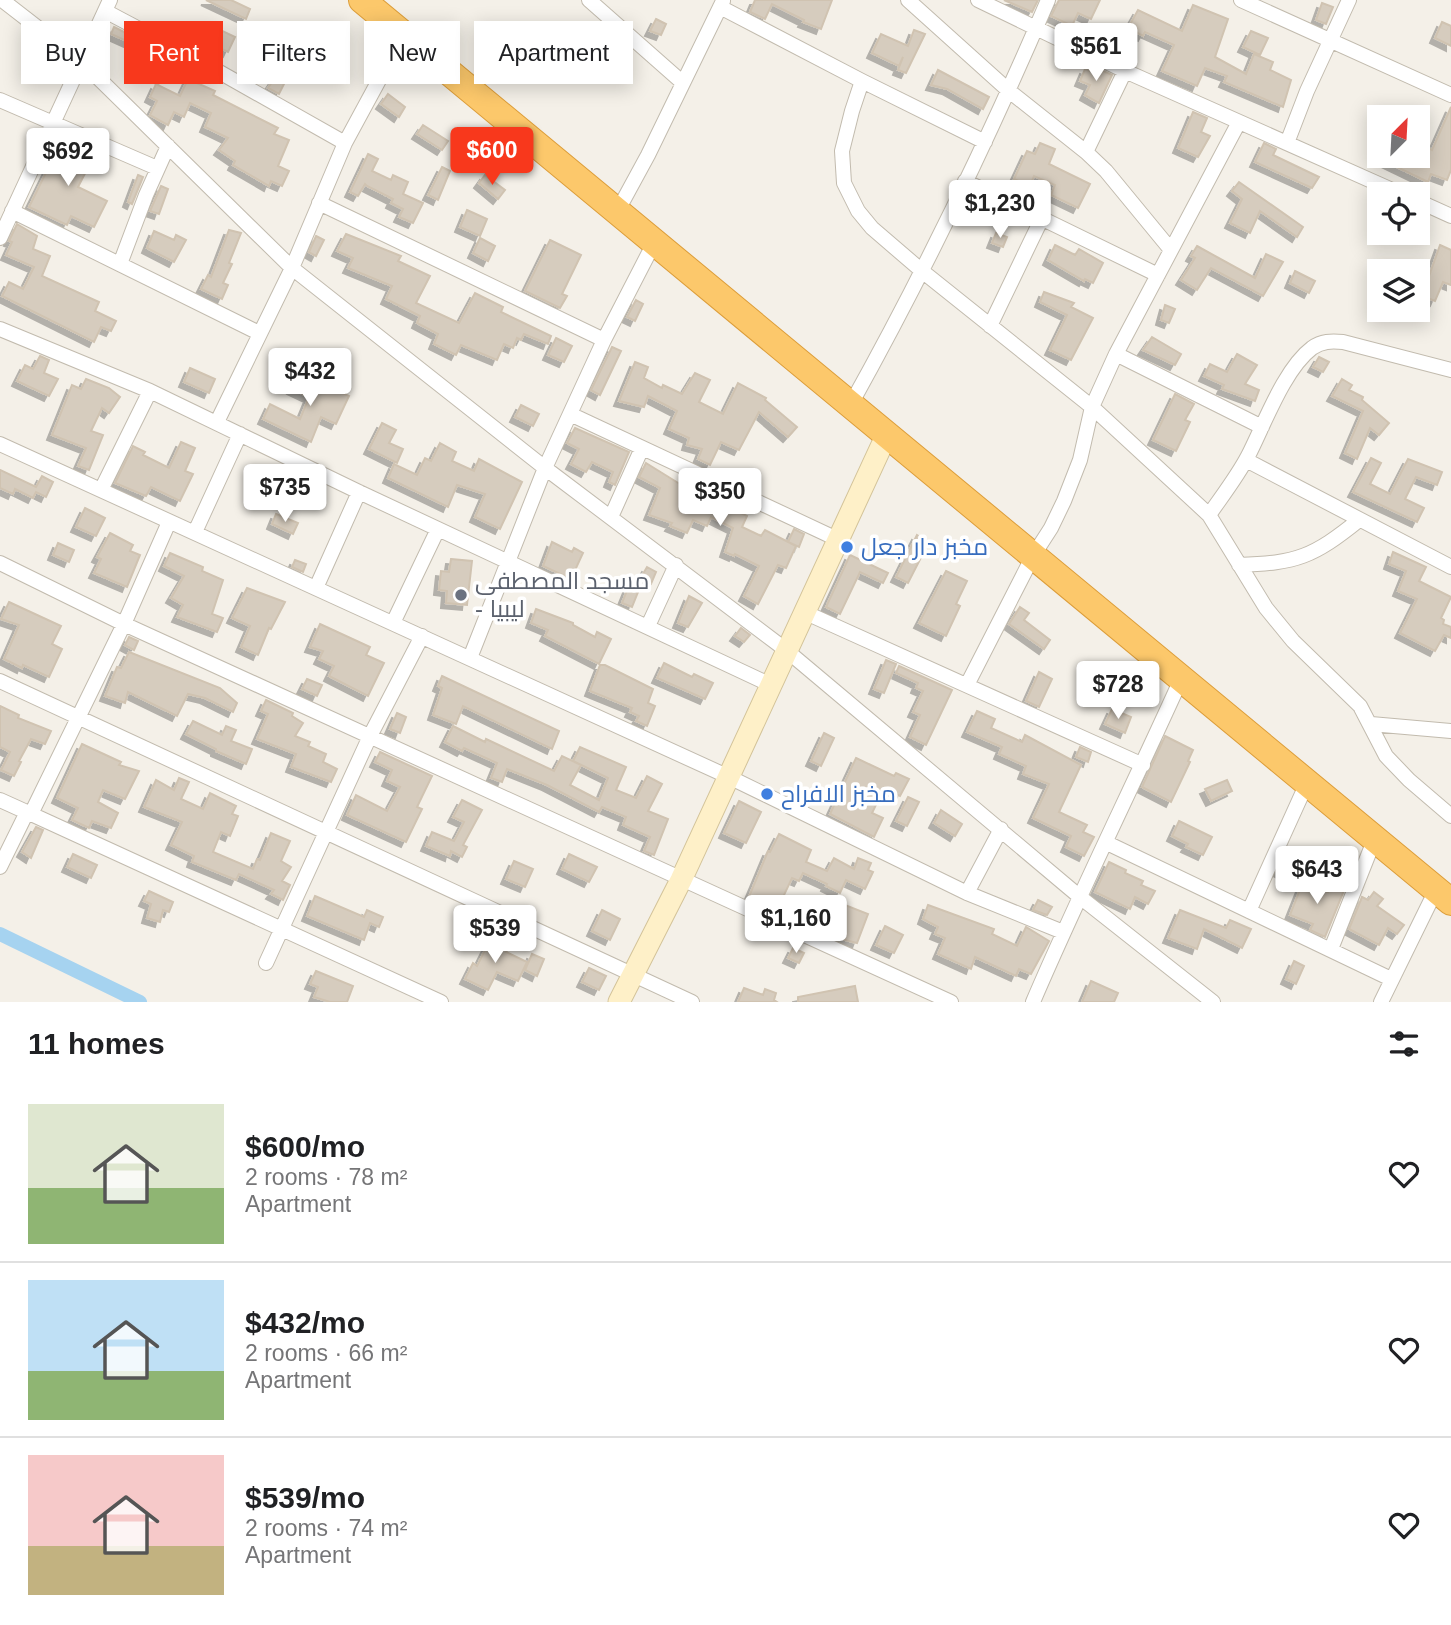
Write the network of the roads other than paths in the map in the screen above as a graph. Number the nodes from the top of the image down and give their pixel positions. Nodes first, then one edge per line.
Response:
1 (2, 0) edge
2 (363, 0) edge
3 (589, 0) edge
4 (908, 0) edge
5 (978, 0) edge
6 (1048, 0) edge
7 (1241, 0) edge
8 (1349, 0) edge
9 (722, 3) edge
10 (107, 5) edge
11 (29, 21) edge
12 (388, 21) edge
13 (1036, 28) junction
14 (1331, 41) junction
15 (1125, 71) junction
16 (460, 81) edge
17 (862, 81) junction
18 (683, 83) junction
19 (72, 84) edge
20 (105, 84) edge
21 (377, 84) edge
22 (1008, 90) junction
23 (1451, 95) edge
24 (0, 100) edge
25 (1239, 122) junction
26 (53, 125) junction
27 (985, 142) junction
28 (345, 143) junction
29 (1287, 143) junction
30 (168, 146) junction
31 (1086, 152) junction
32 (157, 167) junction
33 (965, 181) junction
34 (1374, 182) edge
35 (319, 203) junction
36 (1430, 206) edge
37 (12, 211) junction
38 (617, 212) junction
39 (1451, 216) edge
40 (1042, 218) junction
41 (2, 230) edge
42 (654, 243) junction
43 (1171, 250) junction
44 (120, 264) junction
45 (292, 268) junction
46 (922, 271) junction
47 (1158, 275) junction
48 (990, 326) junction
49 (0, 329) edge
50 (259, 333) junction
51 (604, 340) junction
52 (1116, 354) junction
53 (1451, 370) edge
54 (150, 391) junction
55 (851, 404) junction
56 (1092, 407) junction
57 (570, 414) junction
58 (216, 422) junction
59 (1262, 427) junction
60 (240, 434) junction
61 (887, 434) junction
62 (0, 444) edge
63 (642, 448) junction
64 (1246, 460) junction
65 (545, 468) junction
66 (101, 490) junction
67 (359, 492) junction
68 (1209, 515) junction
69 (611, 517) junction
70 (1359, 520) junction
71 (169, 522) junction
72 (438, 529) junction
73 (195, 532) junction
74 (837, 539) junction
75 (1033, 556) junction
76 (508, 562) junction
77 (0, 563) edge
78 (676, 565) junction
79 (1238, 565) junction
80 (1451, 567) edge
81 (316, 588) junction
82 (804, 612) junction
83 (393, 623) junction
84 (124, 624) junction
85 (648, 626) junction
86 (422, 636) junction
87 (786, 650) junction
88 (470, 658) junction
89 (1182, 677) junction
90 (0, 681) edge
91 (771, 685) junction
92 (967, 685) junction
93 (78, 718) junction
94 (1371, 724) junction
95 (1451, 731) edge
96 (370, 736) junction
97 (1143, 765) junction
98 (729, 777) junction
99 (1307, 783) junction
100 (0, 800) edge
101 (29, 813) junction
102 (1451, 816) edge
103 (1001, 829) junction
104 (326, 831) junction
105 (1375, 838) junction
106 (1107, 843) junction
107 (0, 867) edge
108 (681, 880) junction
109 (967, 893) junction
110 (1444, 895) edge
111 (1080, 897) junction
112 (1249, 911) junction
113 (281, 928) junction
114 (1063, 932) junction
115 (1331, 949) junction
116 (266, 963) dead end
117 (632, 974) junction
118 (1391, 979) junction
119 (441, 1002) edge
120 (619, 1002) edge
121 (692, 1002) edge
122 (951, 1002) edge
123 (1033, 1002) edge
124 (1213, 1002) edge
125 (1381, 1002) edge

1 - 11 street
2 - 12 highway
3 - 18 street
4 - 22 street
5 - 13 street
6 - 13 street
7 - 14 street
8 - 14 street
9 - 17 street
9 - 18 street
10 - 28 street
13 - 15 street
13 - 22 street
14 - 23 street
14 - 29 street
15 - 25 street
15 - 31 street
16 - 38 highway
17 - 27 street
17 - 46 street
18 - 38 street
19 - 26 street
20 - 30 street
21 - 28 street
22 - 27 street
22 - 31 street
24 - 26 street
25 - 29 street
25 - 43 street
26 - 32 street
26 - 37 street
27 - 33 street
28 - 35 street
29 - 34 street
30 - 32 street
30 - 45 street
31 - 43 street
32 - 44 street
33 - 40 street
33 - 46 street
35 - 45 street
35 - 51 street
36 - 39 street
37 - 41 street
37 - 44 street
38 - 42 highway
40 - 47 street
40 - 48 street
42 - 51 street
42 - 55 highway
43 - 47 street
44 - 50 street
45 - 50 street
45 - 65 street
46 - 48 street
46 - 55 street
47 - 52 street
48 - 56 street
49 - 54 street
50 - 58 street
51 - 57 street
52 - 56 street
52 - 59 street
53 - 59 street
54 - 58 street
54 - 66 street
55 - 61 highway
56 - 68 street
56 - 75 street
57 - 63 street
57 - 65 street
58 - 60 street
59 - 64 street
60 - 67 street
60 - 73 street
61 - 74 street
61 - 75 highway
62 - 66 street
63 - 69 street
63 - 74 street
64 - 68 street
64 - 70 street
65 - 69 street
65 - 76 street
66 - 71 street
67 - 72 street
67 - 81 street
68 - 79 street
69 - 78 street
70 - 79 street
70 - 80 street
71 - 73 street
71 - 84 street
72 - 76 street
72 - 83 street
73 - 81 street
74 - 82 street
75 - 89 highway
75 - 92 street
76 - 85 street
76 - 88 street
77 - 84 street
78 - 85 street
78 - 87 street
79 - 94 street
81 - 83 street
82 - 87 street
82 - 92 street
83 - 86 street
84 - 93 street
84 - 96 street
85 - 91 street
86 - 88 street
86 - 96 street
87 - 91 street
87 - 103 street
88 - 98 street
89 - 97 street
89 - 99 highway
90 - 93 street
91 - 98 street
92 - 97 street
93 - 101 street
93 - 104 street
94 - 95 street
94 - 102 street
96 - 104 street
96 - 108 street
97 - 106 street
98 - 108 street
98 - 109 street
99 - 105 highway
99 - 112 street
100 - 101 street
101 - 107 street
101 - 113 street
103 - 109 street
103 - 111 street
104 - 113 street
104 - 117 street
105 - 110 highway
105 - 115 street
106 - 111 street
106 - 112 street
108 - 117 street
108 - 122 street
109 - 114 street
110 - 118 street
111 - 114 street
111 - 124 street
112 - 115 street
113 - 116 street
113 - 119 street
114 - 123 street
115 - 118 street
117 - 120 street
117 - 121 street
118 - 125 street

